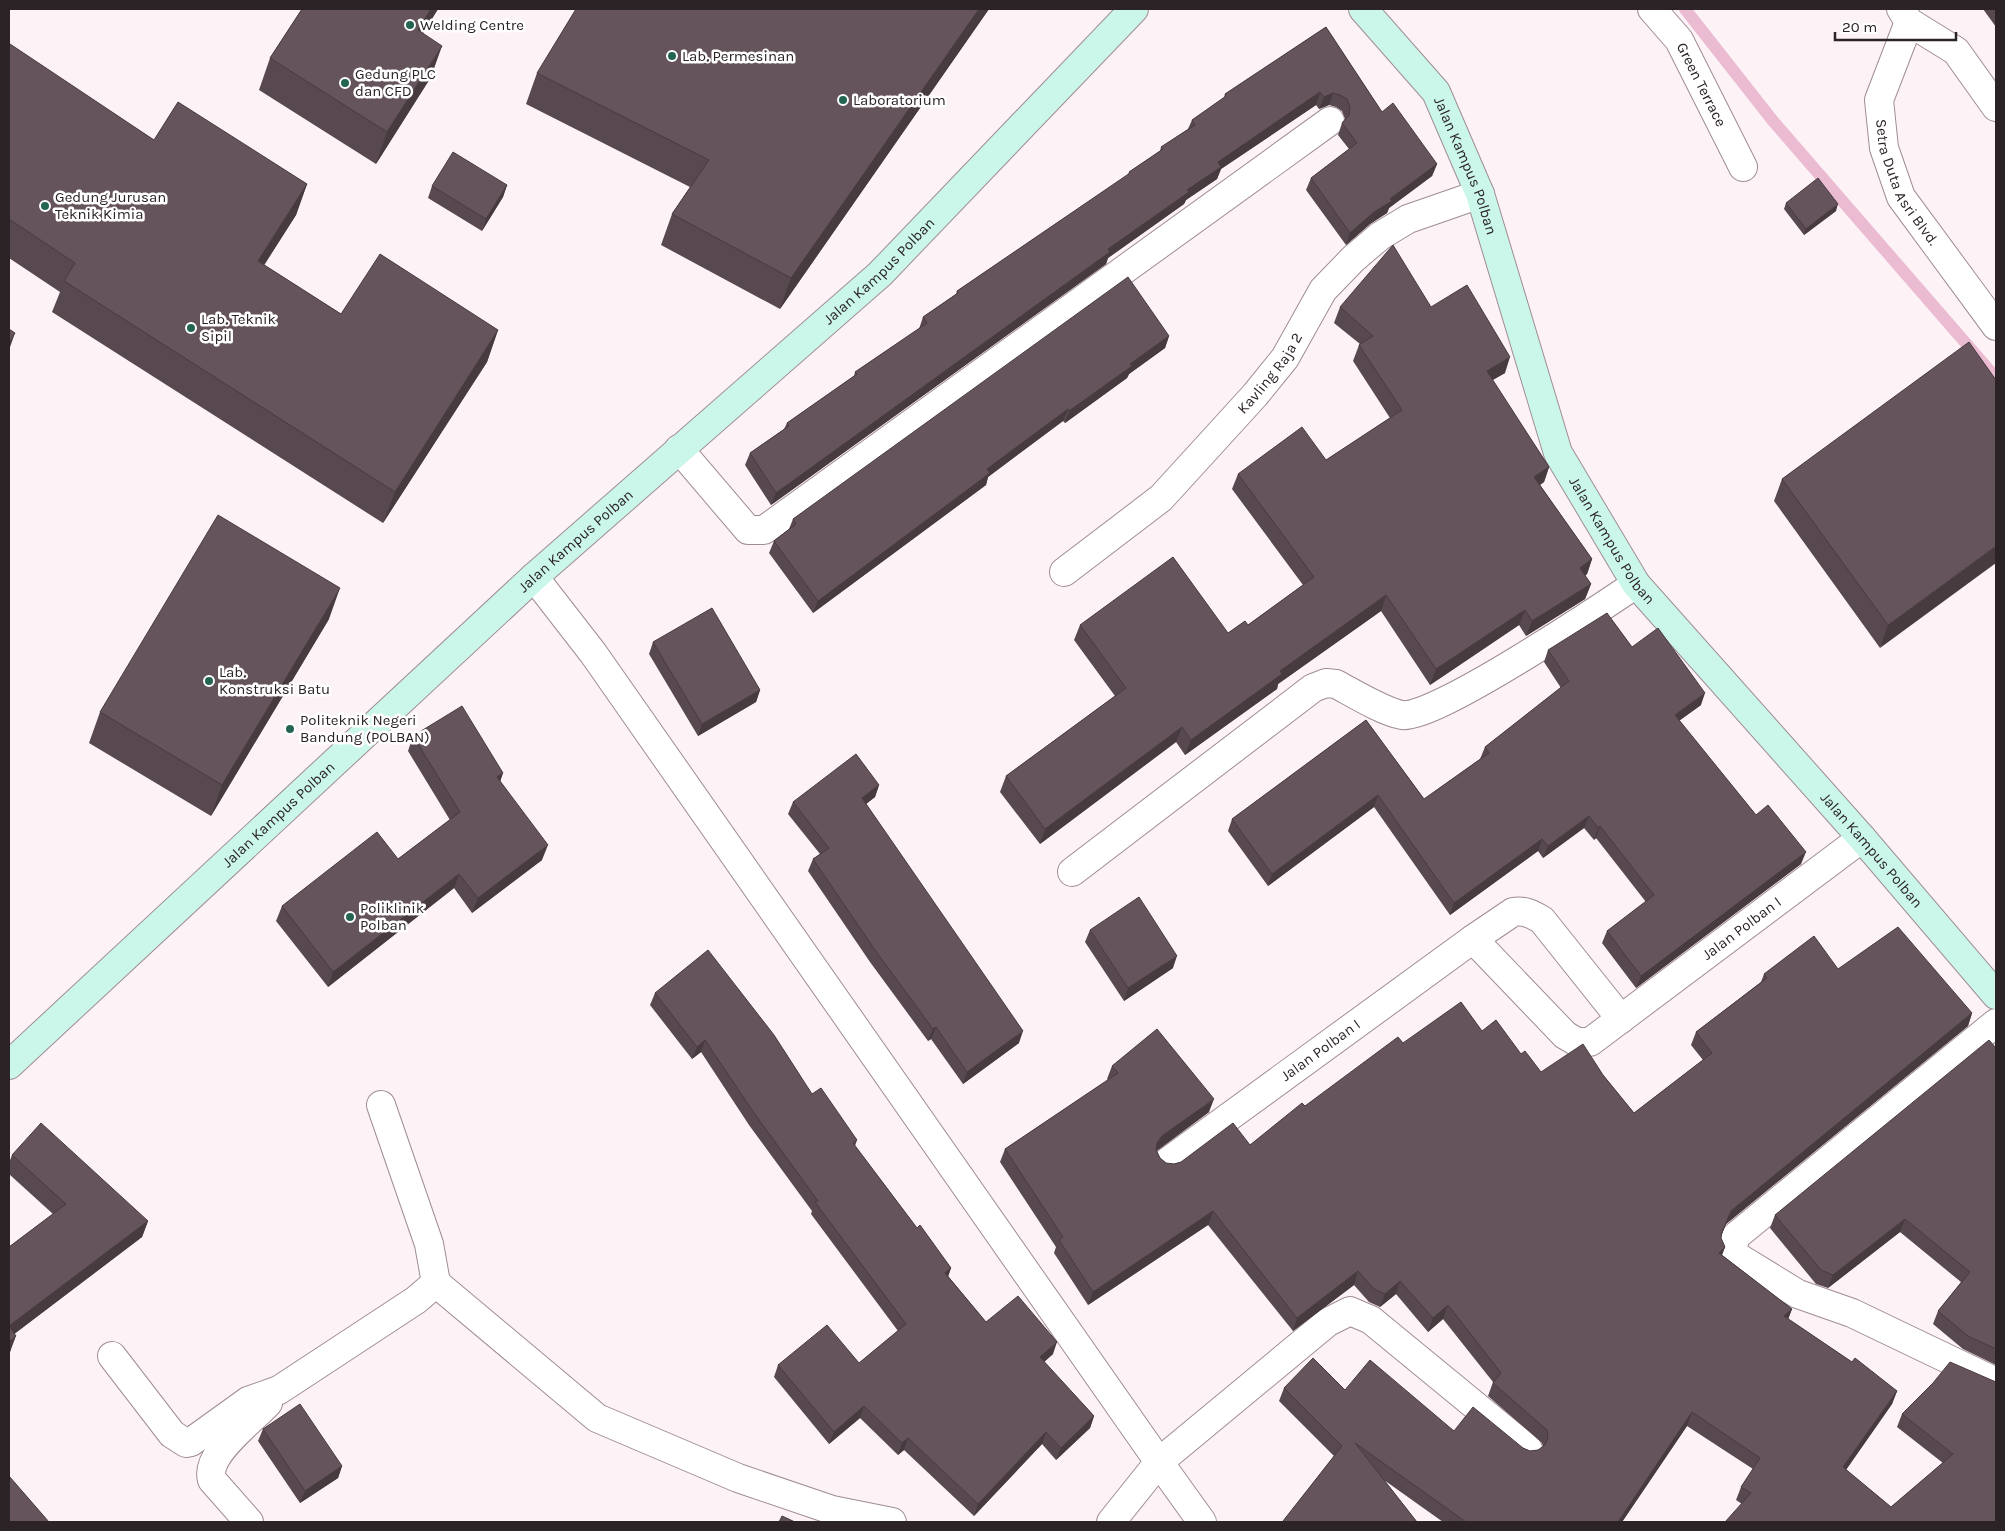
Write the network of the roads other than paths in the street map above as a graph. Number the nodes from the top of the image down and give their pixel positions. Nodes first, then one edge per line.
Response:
1 (1134, 9) edge
2 (1364, 9) edge
3 (1652, 9) edge
4 (1905, 15) edge
5 (1996, 107) edge
6 (1330, 121) dead end
7 (1743, 167) dead end
8 (1480, 194) junction
9 (1996, 326) edge
10 (679, 449) junction
11 (1064, 572) dead end
12 (534, 577) junction
13 (1636, 584) junction
14 (1862, 838) junction
15 (1072, 872) dead end
16 (1473, 939) junction
17 (1996, 995) edge
18 (1621, 1019) junction
19 (1996, 1023) edge
20 (9, 1065) edge
21 (381, 1105) dead end
22 (1167, 1162) edge
23 (436, 1283) junction
24 (112, 1356) dead end
25 (1996, 1382) edge
26 (279, 1390) junction
27 (1528, 1449) edge
28 (1159, 1462) junction
29 (249, 1522) edge
30 (892, 1522) edge
31 (1110, 1522) edge
32 (1202, 1522) edge

1 - 10 street, Jalan Kampus Polban
2 - 8 street, Jalan Kampus Polban
3 - 7 street, Green Terrace
4 - 5 street, Setra Duta Asri Blvd.
4 - 9 street, Setra Duta Asri Blvd.
6 - 10 street
8 - 11 street, Kavling Raja 2
8 - 13 street, Jalan Kampus Polban
10 - 12 street, Jalan Kampus Polban
12 - 20 street, Jalan Kampus Polban
12 - 28 street
13 - 14 street, Jalan Kampus Polban
13 - 15 street
14 - 17 street, Jalan Kampus Polban
14 - 18 street, Jalan Polban I
16 - 18 street, Jalan Polban I
16 - 18 street, Jalan Polban I
16 - 22 street, Jalan Polban I
19 - 25 street
21 - 23 street
23 - 26 street
23 - 30 street
24 - 26 street
26 - 29 street
27 - 28 street
28 - 31 street
28 - 32 street

